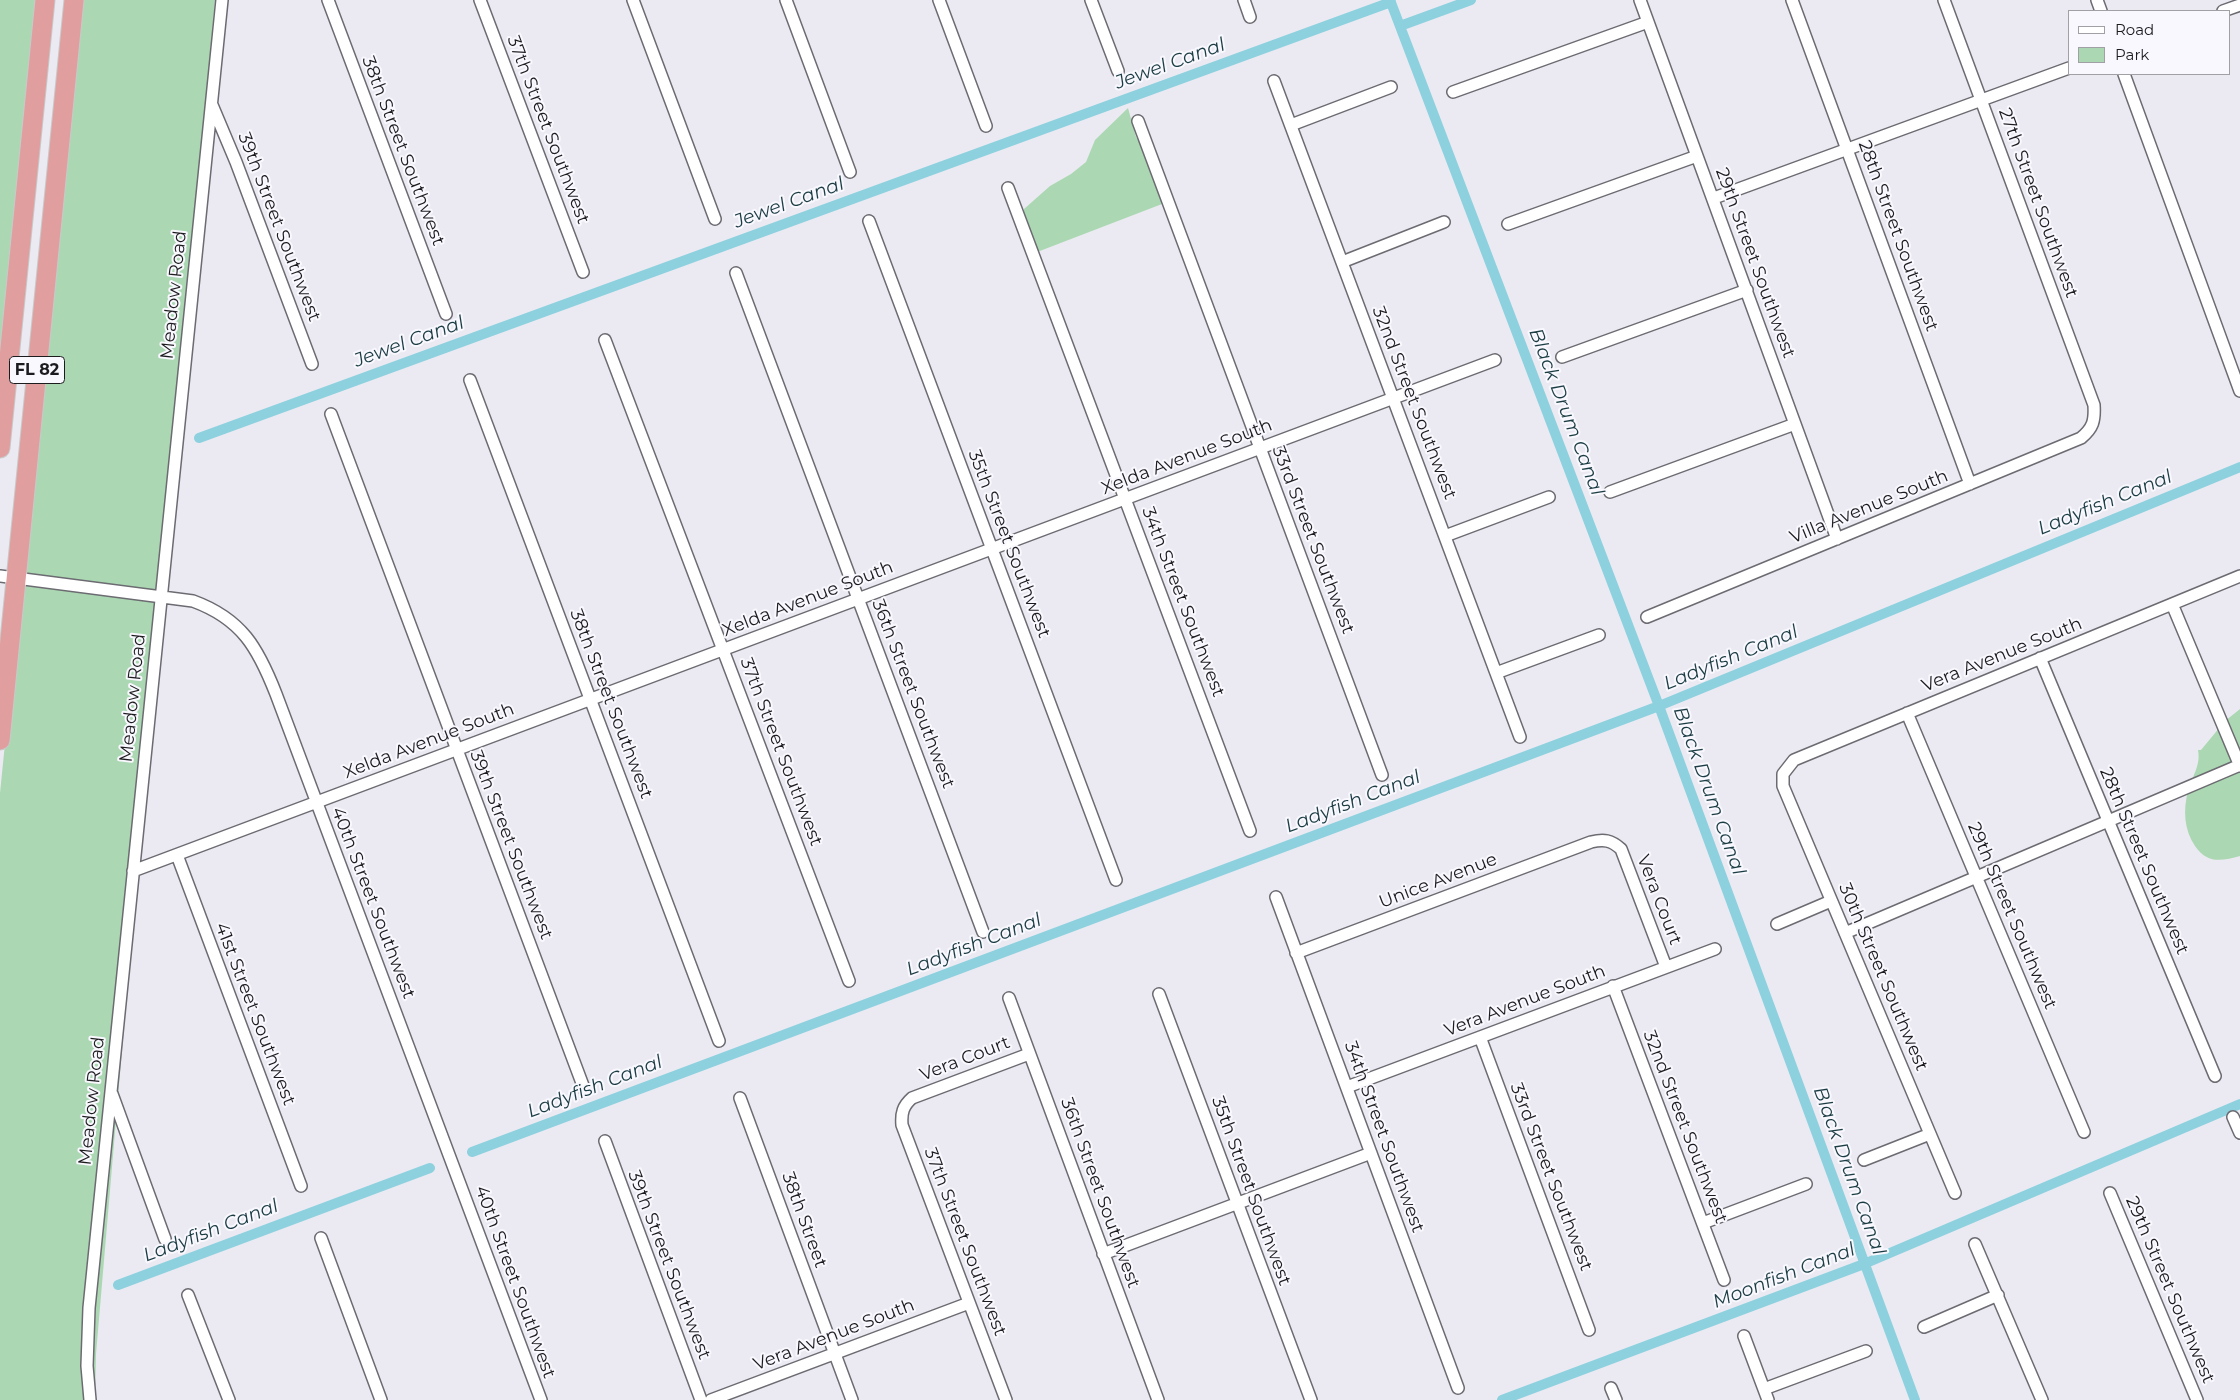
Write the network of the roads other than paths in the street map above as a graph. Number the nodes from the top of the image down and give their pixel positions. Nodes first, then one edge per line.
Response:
1 (45, 0) edge
2 (61, 0) edge
3 (74, 0) edge
4 (222, 0) edge
5 (328, 0) edge
6 (480, 0) edge
7 (633, 0) edge
8 (786, 0) edge
9 (939, 0) edge
10 (1091, 0) edge
11 (1244, 0) edge
12 (1640, 0) edge
13 (1792, 0) edge
14 (1944, 0) edge
15 (2240, 5) edge
16 (2225, 10) edge
17 (1250, 17) dead end
18 (1648, 22) junction
19 (2068, 68) edge
20 (1118, 71) dead end
21 (2124, 75) edge
22 (1274, 81) dead end
23 (1391, 87) dead end
24 (1453, 92) dead end
25 (1981, 100) junction
26 (211, 104) junction
27 (1138, 121) dead end
28 (1291, 125) junction
29 (986, 126) dead end
30 (1847, 149) junction
31 (1697, 156) junction
32 (850, 172) dead end
33 (57, 175) junction
34 (1008, 188) dead end
35 (1714, 198) junction
36 (715, 219) dead end
37 (869, 221) dead end
38 (1444, 222) dead end
39 (1508, 224) dead end
40 (1342, 262) junction
41 (583, 272) dead end
42 (736, 272) dead end
43 (1747, 290) junction
44 (446, 314) dead end
45 (605, 340) dead end
46 (1562, 357) dead end
47 (1495, 360) dead end
48 (312, 364) dead end
49 (470, 380) dead end
50 (2240, 391) edge
51 (1394, 399) junction
52 (331, 414) dead end
53 (2095, 419) joint
54 (1796, 424) junction
55 (0, 448) edge
56 (1260, 449) junction
57 (1970, 484) junction
58 (1610, 492) dead end
59 (1549, 497) dead end
60 (1126, 499) junction
61 (1445, 536) junction
62 (1837, 538) junction
63 (992, 549) junction
64 (2240, 576) edge
65 (8, 577) edge
66 (160, 596) junction
67 (858, 599) junction
68 (2172, 604) junction
69 (1647, 617) dead end
70 (1599, 634) dead end
71 (724, 650) junction
72 (2040, 658) junction
73 (1496, 673) junction
74 (590, 699) junction
75 (1907, 712) junction
76 (1520, 737) dead end
77 (0, 740) edge
78 (457, 749) junction
79 (2240, 766) edge
80 (1783, 774) joint
81 (1382, 775) dead end
82 (317, 802) junction
83 (2108, 821) junction
84 (1250, 831) dead end
85 (1592, 842) joint
86 (177, 855) junction
87 (133, 871) junction
88 (1976, 877) junction
89 (1116, 880) dead end
90 (1276, 898) dead end
91 (1831, 901) junction
92 (1777, 924) dead end
93 (983, 932) dead end
94 (1845, 933) junction
95 (1715, 948) dead end
96 (1296, 953) junction
97 (1666, 967) junction
98 (848, 981) dead end
99 (1613, 986) junction
100 (1160, 994) dead end
101 (1009, 998) dead end
102 (1480, 1037) junction
103 (719, 1041) dead end
104 (1029, 1054) junction
105 (2215, 1076) dead end
106 (1347, 1087) junction
107 (111, 1090) junction
108 (585, 1091) dead end
109 (740, 1098) dead end
110 (912, 1098) joint
111 (2233, 1117) dead end
112 (2084, 1132) dead end
113 (2240, 1133) edge
114 (1930, 1134) junction
115 (605, 1142) dead end
116 (1371, 1153) junction
117 (1864, 1160) dead end
118 (1806, 1184) dead end
119 (301, 1186) dead end
120 (1955, 1193) dead end
121 (2110, 1193) dead end
122 (1237, 1204) junction
123 (1702, 1223) junction
124 (321, 1238) dead end
125 (165, 1239) dead end
126 (1975, 1244) dead end
127 (1103, 1254) junction
128 (1724, 1280) dead end
129 (188, 1295) dead end
130 (1998, 1296) junction
131 (969, 1303) junction
132 (1924, 1327) dead end
133 (1590, 1330) dead end
134 (1744, 1336) dead end
135 (1866, 1351) dead end
136 (836, 1353) junction
137 (1458, 1388) dead end
138 (1611, 1388) dead end
139 (1766, 1395) edge
140 (90, 1400) edge
141 (229, 1400) edge
142 (381, 1400) edge
143 (540, 1400) edge
144 (702, 1400) edge
145 (711, 1400) edge
146 (852, 1400) edge
147 (1006, 1400) edge
148 (1158, 1400) edge
149 (1311, 1400) edge
150 (1616, 1400) edge
151 (2042, 1400) edge
152 (2197, 1400) edge

1 - 55 highway, FL 82
2 - 33 highway
3 - 33 highway, FL 82
4 - 26 street, Meadow Road
5 - 44 street, 38th Street Southwest
6 - 41 street, 37th Street Southwest
7 - 36 street
8 - 32 street
9 - 29 street
10 - 20 street
11 - 17 street
12 - 18 street, 29th Street Southwest
13 - 30 street, 28th Street Southwest
14 - 25 street, 27th Street Southwest
15 - 16 street
18 - 24 street
18 - 31 street, 29th Street Southwest
19 - 25 street
21 - 50 street
22 - 28 street, 32nd Street Southwest
23 - 28 street
25 - 30 street
25 - 53 street, 27th Street Southwest
26 - 48 street, 39th Street Southwest
26 - 66 street, Meadow Road
27 - 56 street, 33rd Street Southwest
28 - 40 street, 32nd Street Southwest
30 - 35 street
30 - 57 street, 28th Street Southwest
31 - 35 street, 29th Street Southwest
31 - 39 street
33 - 65 highway, FL 82
34 - 60 street, 34th Street Southwest
35 - 43 street, 29th Street Southwest
37 - 63 street, 35th Street Southwest
38 - 40 street
40 - 51 street, 32nd Street Southwest
42 - 67 street, 36th Street Southwest
43 - 46 street
43 - 54 street, 29th Street Southwest
45 - 71 street, 37th Street Southwest
47 - 51 street, Xelda Avenue South
49 - 74 street, 38th Street Southwest
51 - 56 street, Xelda Avenue South
51 - 61 street, 32nd Street Southwest
52 - 78 street, 39th Street Southwest
53 - 57 street, Villa Avenue South
54 - 58 street
54 - 62 street, 29th Street Southwest
56 - 60 street, Xelda Avenue South
56 - 81 street, 33rd Street Southwest
57 - 62 street, Villa Avenue South
59 - 61 street
60 - 63 street, Xelda Avenue South
60 - 84 street, 34th Street Southwest
61 - 73 street, 32nd Street Southwest
62 - 69 street, Villa Avenue South
63 - 67 street, Xelda Avenue South
63 - 89 street, 35th Street Southwest
64 - 68 street, Vera Avenue South
65 - 66 street, 40th Street Southwest
65 - 77 highway, FL 82
66 - 82 street, 40th Street Southwest
66 - 87 street, Meadow Road
67 - 71 street, Xelda Avenue South
67 - 93 street, 36th Street Southwest
68 - 72 street, Vera Avenue South
68 - 79 street
70 - 73 street
71 - 74 street, Xelda Avenue South
71 - 98 street, 37th Street Southwest
72 - 75 street, Vera Avenue South
72 - 83 street, 28th Street Southwest
73 - 76 street, 32nd Street Southwest
74 - 78 street, Xelda Avenue South
74 - 103 street, 38th Street Southwest
75 - 80 street, Vera Avenue South
75 - 88 street, 29th Street Southwest
78 - 82 street, Xelda Avenue South
78 - 108 street, 39th Street Southwest
79 - 83 street
80 - 91 street, 30th Street Southwest
82 - 86 street, Xelda Avenue South
82 - 143 street, 40th Street Southwest
83 - 88 street
83 - 105 street, 28th Street Southwest
85 - 96 street, Unice Avenue
85 - 97 street, Vera Court
86 - 87 street, Xelda Avenue South
86 - 119 street, 41st Street Southwest
87 - 107 street, Meadow Road
88 - 94 street
88 - 112 street, 29th Street Southwest
90 - 96 street, 34th Street Southwest
91 - 92 street
91 - 94 street, 30th Street Southwest
94 - 114 street, 30th Street Southwest
95 - 97 street, Vera Avenue South
96 - 106 street, 34th Street Southwest
97 - 99 street, Vera Avenue South
99 - 102 street, Vera Avenue South
99 - 123 street, 32nd Street Southwest
100 - 122 street, 35th Street Southwest
101 - 104 street, 36th Street Southwest
102 - 106 street, Vera Avenue South
102 - 133 street, 33rd Street Southwest
104 - 110 street, Vera Court
104 - 127 street, 36th Street Southwest
106 - 116 street, 34th Street Southwest
107 - 125 street
107 - 140 street, Meadow Road
109 - 136 street, 38th Street
110 - 131 street, 37th Street Southwest
111 - 113 street
114 - 117 street
114 - 120 street, 30th Street Southwest
115 - 144 street, 39th Street Southwest
116 - 122 street
116 - 137 street, 34th Street Southwest
118 - 123 street
121 - 152 street, 29th Street Southwest
122 - 127 street
122 - 149 street, 35th Street Southwest
123 - 128 street, 32nd Street Southwest
124 - 142 street
126 - 130 street
127 - 148 street, 36th Street Southwest
129 - 141 street
130 - 132 street
130 - 151 street
131 - 136 street, Vera Avenue South
131 - 147 street, 37th Street Southwest
134 - 139 street
135 - 139 street
136 - 145 street, Vera Avenue South
136 - 146 street
138 - 150 street

